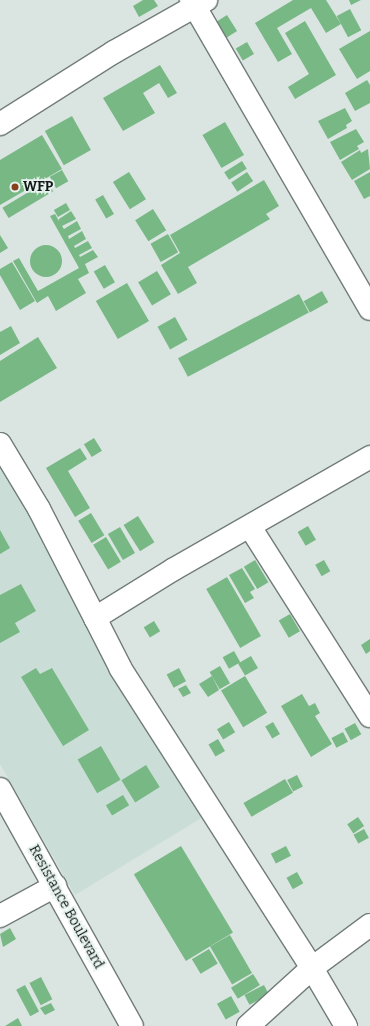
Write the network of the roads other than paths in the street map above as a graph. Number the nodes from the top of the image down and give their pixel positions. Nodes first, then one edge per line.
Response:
1 (197, 2) edge
2 (0, 124) edge
3 (370, 309) edge
4 (0, 444) edge
5 (370, 457) edge
6 (250, 527) junction
7 (95, 618) junction
8 (370, 716) edge
9 (0, 789) edge
10 (55, 886) junction
11 (0, 916) edge
12 (370, 925) edge
13 (312, 968) junction
14 (132, 1026) edge
15 (248, 1026) edge
16 (346, 1026) edge

1 - 2 main road
1 - 3 main road
4 - 7 main road
5 - 6 main road
6 - 7 main road
6 - 8 main road
7 - 13 main road
9 - 10 main road, Resistance Boulevard
10 - 11 main road
10 - 14 main road, Resistance Boulevard
12 - 13 main road
13 - 15 main road
13 - 16 main road

